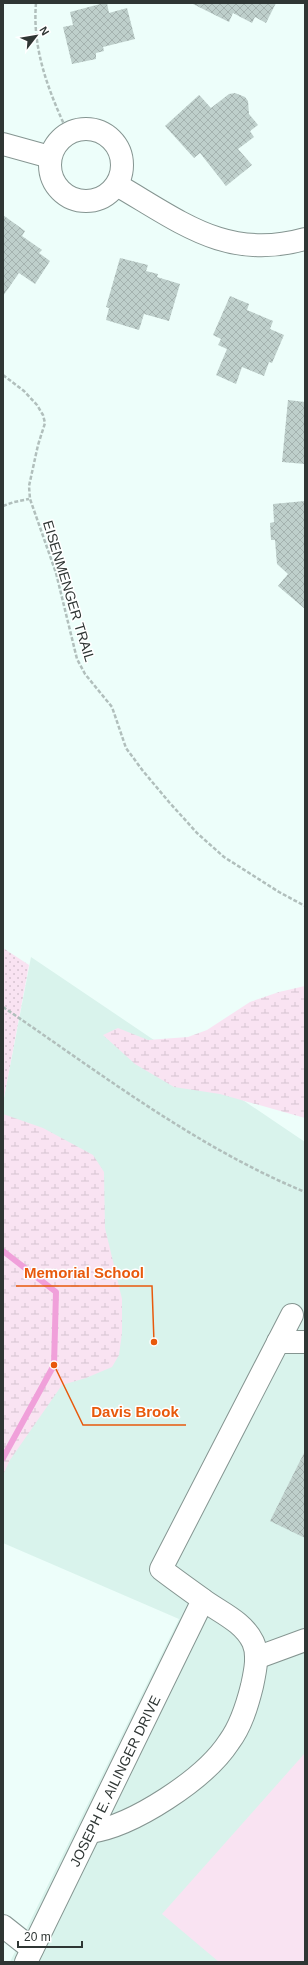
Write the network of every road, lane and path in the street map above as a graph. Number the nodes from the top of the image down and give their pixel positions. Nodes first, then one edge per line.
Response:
1 (36, 3) edge
2 (68, 133) junction
3 (3, 144) edge
4 (50, 157) junction
5 (117, 185) junction
6 (305, 239) edge
7 (3, 375) edge
8 (30, 500) junction
9 (3, 506) edge
10 (305, 906) edge
11 (3, 1007) edge
12 (305, 1192) edge
13 (292, 1315) dead end
14 (278, 1342) junction
15 (305, 1342) edge
16 (203, 1600) junction
17 (305, 1640) edge
18 (256, 1658) junction
19 (90, 1832) junction
20 (3, 1926) edge
21 (29, 1956) edge

1 - 2 path
2 - 4 street
2 - 5 street
3 - 4 street
4 - 5 street
5 - 6 street
7 - 8 path, EISENMENGER TRAIL
8 - 9 path
8 - 10 path, EISENMENGER TRAIL
11 - 12 path
13 - 14 street
14 - 15 street
14 - 16 street
16 - 18 street
16 - 19 street, JOSEPH E. AILINGER DRIVE
17 - 18 street
18 - 19 street
19 - 21 street, JOSEPH E. AILINGER DRIVE
20 - 21 street

